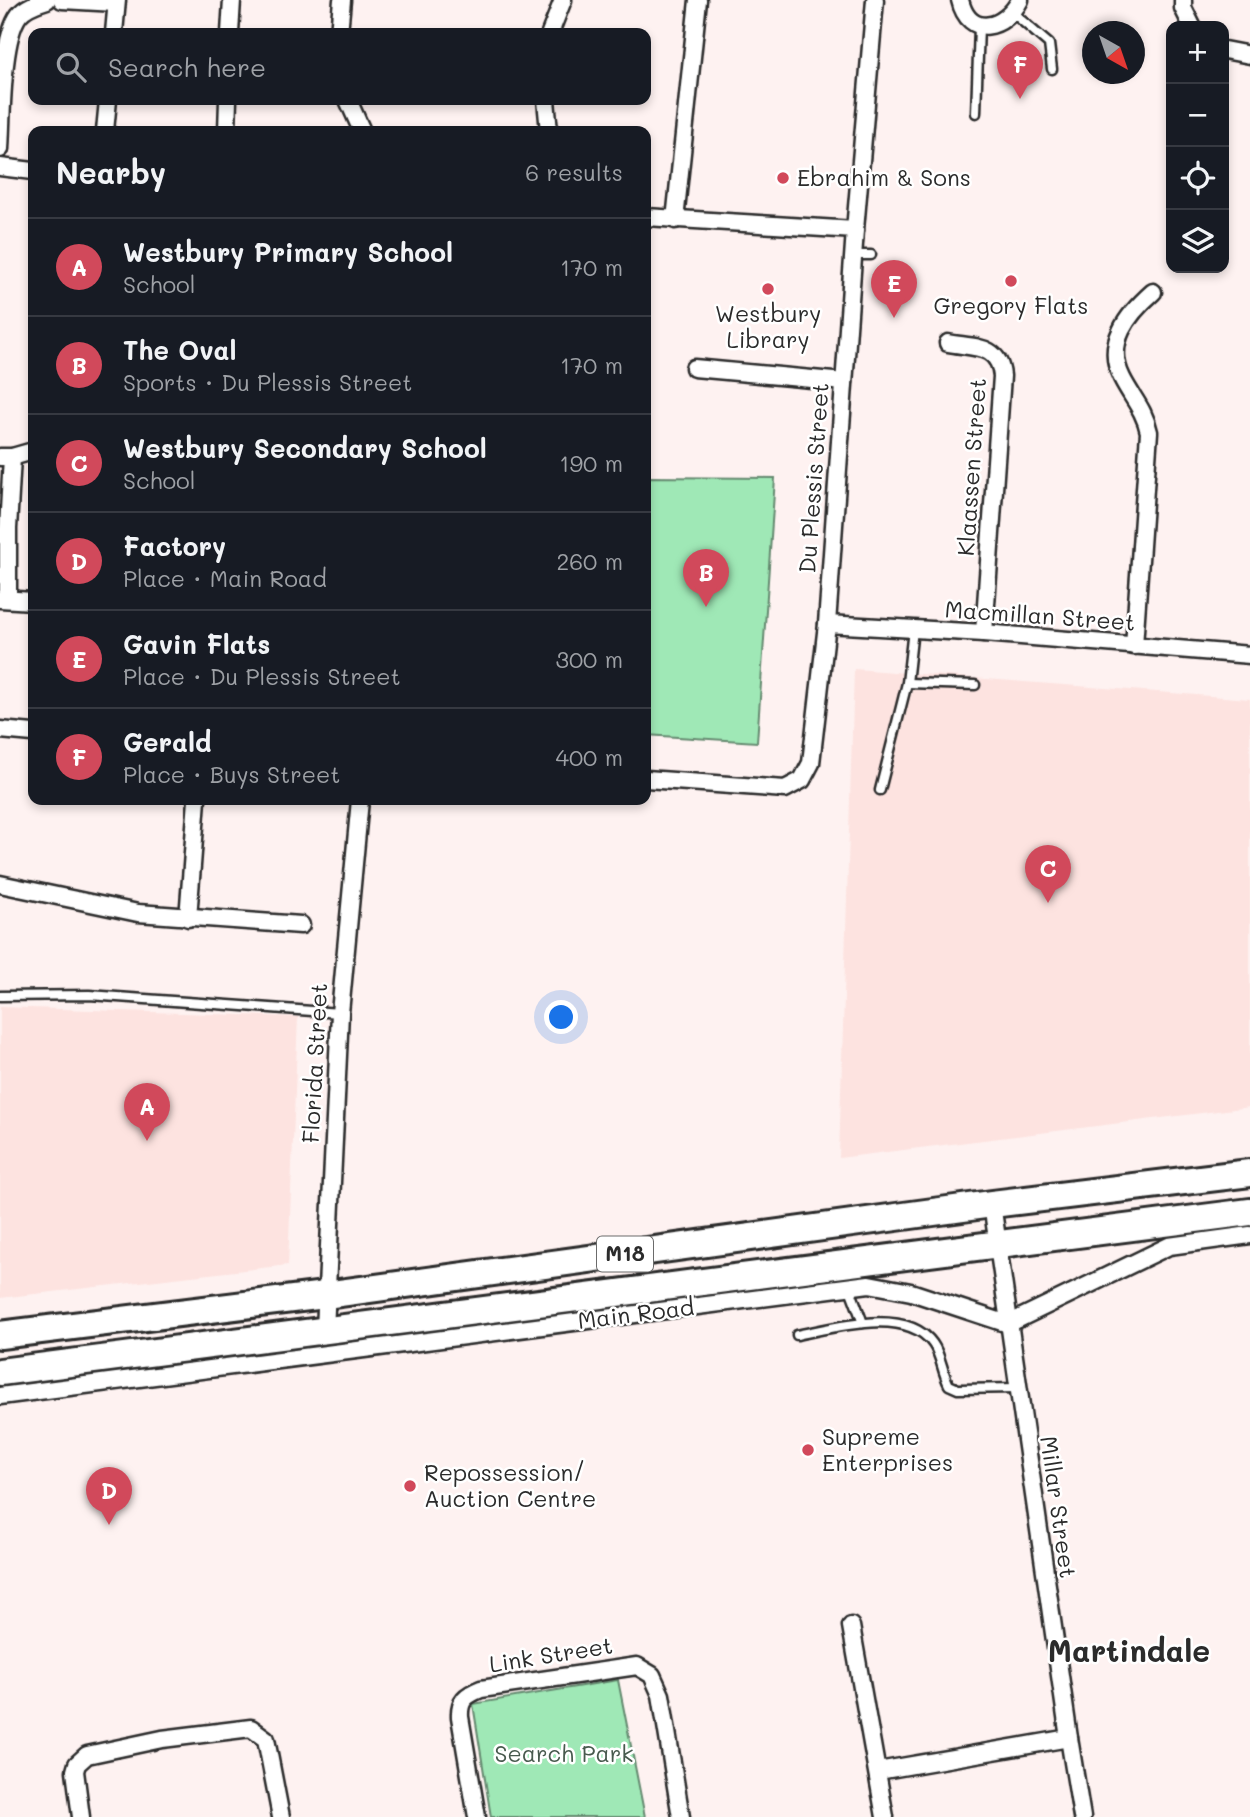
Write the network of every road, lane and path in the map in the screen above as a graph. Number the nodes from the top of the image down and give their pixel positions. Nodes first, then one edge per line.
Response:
1 (47, 0) edge
2 (62, 0) edge
3 (232, 0) edge
4 (341, 0) edge
5 (563, 0) edge
6 (698, 0) edge
7 (875, 0) edge
8 (960, 0) edge
9 (1183, 0) edge
10 (117, 2) edge
11 (1016, 6) edge
12 (1190, 21) edge
13 (979, 26) junction
14 (114, 28) edge
15 (230, 28) edge
16 (339, 28) edge
17 (552, 28) edge
18 (1229, 51) edge
19 (1250, 55) edge
20 (1052, 69) dead end
21 (108, 105) edge
22 (228, 105) edge
23 (350, 105) edge
24 (547, 105) edge
25 (976, 113) dead end
26 (105, 126) edge
27 (227, 126) edge
28 (360, 126) edge
29 (549, 126) edge
30 (0, 149) edge
31 (0, 167) edge
32 (28, 170) edge
33 (651, 218) edge
34 (675, 220) junction
35 (855, 230) junction
36 (853, 255) junction
37 (871, 255) dead end
38 (1153, 292) dead end
39 (948, 343) dead end
40 (694, 368) dead end
41 (844, 382) junction
42 (28, 452) edge
43 (6, 457) edge
44 (4, 600) edge
45 (28, 601) edge
46 (827, 624) junction
47 (914, 629) junction
48 (984, 633) junction
49 (1134, 646) junction
50 (1250, 655) edge
51 (907, 683) junction
52 (975, 685) dead end
53 (0, 730) edge
54 (28, 733) edge
55 (651, 779) edge
56 (880, 790) dead end
57 (197, 805) edge
58 (360, 805) edge
59 (0, 884) edge
60 (188, 918) junction
61 (301, 925) dead end
62 (0, 996) edge
63 (340, 1013) junction
64 (1250, 1173) edge
65 (992, 1204) junction
66 (1250, 1212) edge
67 (1250, 1235) edge
68 (998, 1242) junction
69 (849, 1286) junction
70 (325, 1295) junction
71 (863, 1322) junction
72 (1009, 1324) junction
73 (325, 1330) junction
74 (0, 1335) edge
75 (797, 1335) dead end
76 (0, 1372) edge
77 (1018, 1388) junction
78 (0, 1396) edge
79 (851, 1626) dead end
80 (1069, 1738) junction
81 (878, 1771) junction
82 (81, 1817) edge
83 (281, 1817) edge
84 (477, 1817) edge
85 (681, 1817) edge
86 (885, 1817) edge
87 (1082, 1817) edge

1 - 30 street
2 - 10 street
3 - 15 street
4 - 16 street
5 - 17 street
6 - 34 street
7 - 35 street, Du Plessis Street
8 - 13 street
9 - 12 street
10 - 14 street
11 - 13 street
11 - 20 lane
13 - 25 lane
18 - 19 street
21 - 26 street
22 - 27 street
23 - 28 street
24 - 29 street
31 - 32 street
33 - 34 street
34 - 35 street
35 - 36 street, Du Plessis Street
36 - 37 lane
36 - 41 street, Du Plessis Street
38 - 49 street
39 - 48 street, Klaassen Street
40 - 41 street
41 - 46 street, Du Plessis Street
42 - 43 street
43 - 44 street
44 - 45 street
46 - 47 street, Macmillan Street
46 - 55 street, Du Plessis Street
47 - 48 street, Macmillan Street
47 - 51 lane
48 - 49 street, Macmillan Street
49 - 50 street, Macmillan Street
51 - 52 lane
51 - 56 lane
53 - 54 street
57 - 60 street
58 - 63 street, Florida Street
59 - 60 street
60 - 61 street
62 - 63 lane
63 - 70 street, Florida Street
64 - 65 main road, M18
65 - 68 street, Millar Street
65 - 70 main road, M18
66 - 68 main road, Main Road / M18
67 - 72 street
68 - 72 street, Millar Street
68 - 73 main road, Main Road / M18
69 - 71 lane
69 - 72 street, Main Road
69 - 78 street, Main Road
70 - 73 street, Florida Street
70 - 74 main road, M18
71 - 75 lane
71 - 77 lane
72 - 77 street, Millar Street
73 - 76 main road, Main Road / M18
77 - 80 street, Millar Street
79 - 81 street
80 - 81 street
80 - 87 street, Millar Street
81 - 86 street
82 - 83 street
84 - 85 street, Link Street

